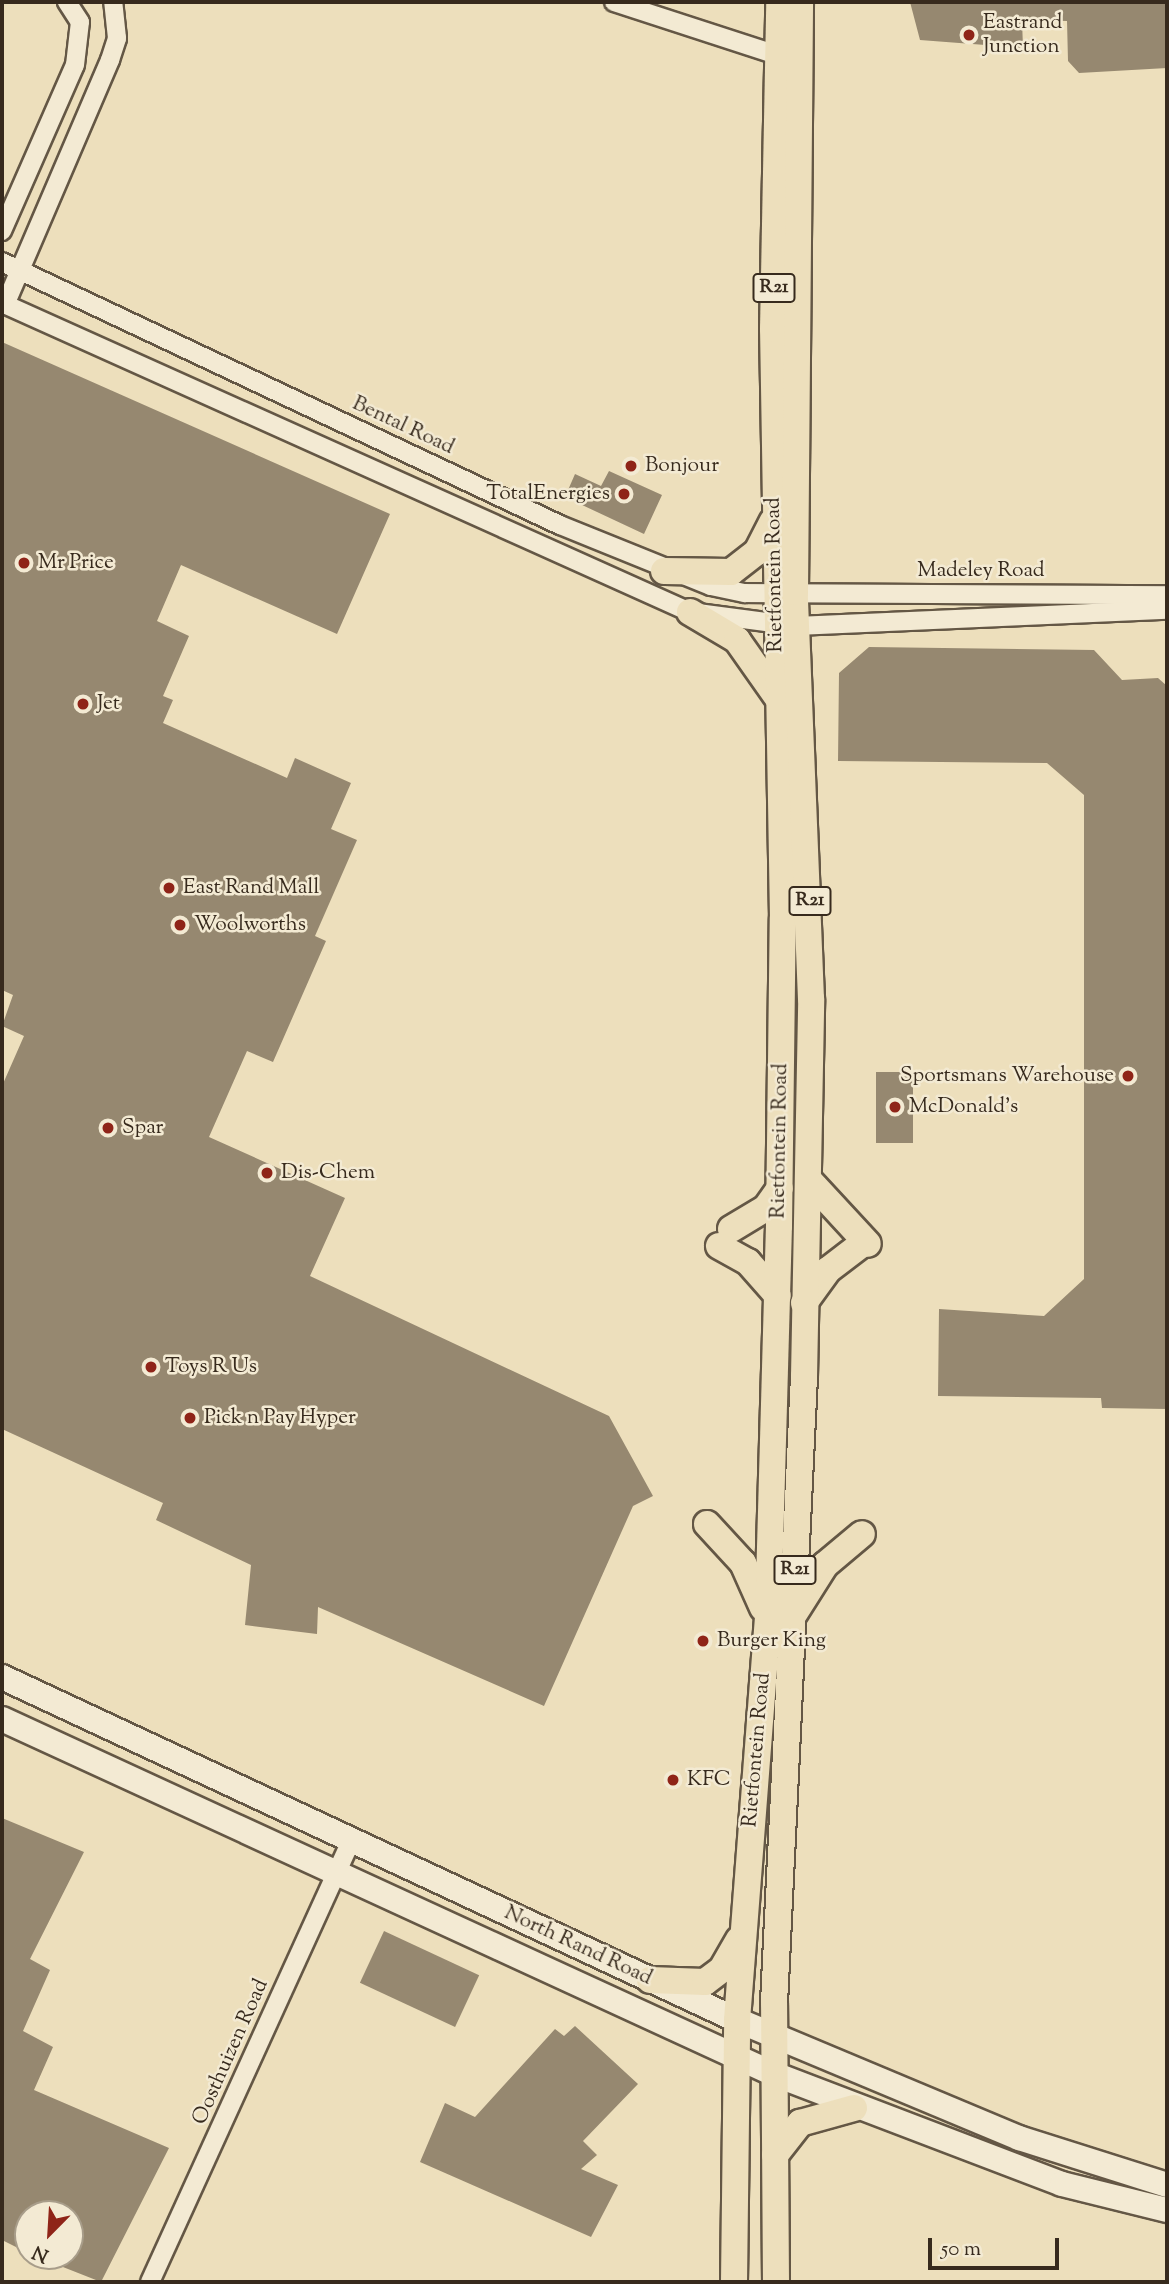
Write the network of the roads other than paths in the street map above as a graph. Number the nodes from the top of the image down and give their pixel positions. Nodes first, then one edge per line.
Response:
1 (67, 2) edge
2 (614, 2) edge
3 (779, 2) edge
4 (800, 2) edge
5 (120, 3) edge
6 (778, 55) junction
7 (2, 231) edge
8 (2, 262) edge
9 (21, 270) junction
10 (4, 304) edge
11 (773, 519) junction
12 (664, 571) junction
13 (785, 593) junction
14 (1167, 595) edge
15 (1167, 610) edge
16 (690, 612) junction
17 (785, 626) junction
18 (780, 701) junction
19 (808, 1179) junction
20 (780, 1188) junction
21 (778, 1296) junction
22 (804, 1303) junction
23 (707, 1524) dead end
24 (862, 1534) dead end
25 (781, 1617) junction
26 (2, 1677) edge
27 (2, 1718) edge
28 (351, 1840) junction
29 (337, 1871) junction
30 (742, 1933) junction
31 (650, 1980) junction
32 (737, 2020) junction
33 (773, 2034) junction
34 (737, 2056) junction
35 (774, 2074) junction
36 (854, 2108) junction
37 (775, 2155) junction
38 (1167, 2185) edge
39 (1167, 2210) edge
40 (734, 2281) edge
41 (776, 2281) edge
42 (150, 2282) edge

1 - 7 street
2 - 6 street
3 - 6 main road, Rietfontein Road / R21
4 - 13 main road, Rietfontein Road / R21
5 - 9 street
6 - 11 main road, Rietfontein Road / R21
8 - 9 street, Bental Road
9 - 10 street
9 - 12 street, Bental Road
10 - 16 street
11 - 12 main road
11 - 13 main road, Rietfontein Road / R21
12 - 13 street, Bental Road
13 - 14 street, Madeley Road
13 - 17 main road, Rietfontein Road / R21
15 - 17 street, Madeley Road
16 - 17 street
16 - 18 main road
17 - 18 main road, Rietfontein Road / R21
17 - 19 main road, Rietfontein Road / R21
18 - 20 main road, Rietfontein Road / R21
19 - 22 main road, Rietfontein Road / R21
19 - 22 main road
20 - 21 main road, Rietfontein Road / R21
20 - 21 main road
21 - 25 main road, Rietfontein Road / R21
22 - 25 main road, Rietfontein Road / R21
23 - 25 main road
24 - 25 main road
25 - 30 main road, Rietfontein Road / R21
25 - 33 main road, Rietfontein Road / R21
26 - 28 main road, North Rand Road
27 - 29 main road, North Rand Road
28 - 29 street, Oosthuizen Road
28 - 31 main road, North Rand Road
29 - 34 main road, North Rand Road
29 - 42 street, Oosthuizen Road
30 - 31 main road
30 - 32 main road, Rietfontein Road / R21
31 - 32 main road, North Rand Road
32 - 33 main road, North Rand Road
32 - 34 main road, Rietfontein Road / R21
33 - 35 main road, Rietfontein Road / R21
33 - 38 main road, North Rand Road
34 - 35 main road, North Rand Road
34 - 40 main road, Rietfontein Road / R21
35 - 36 main road, North Rand Road
35 - 37 main road, Rietfontein Road / R21
36 - 37 main road
36 - 39 main road, North Rand Road
37 - 41 main road, Rietfontein Road / R21

